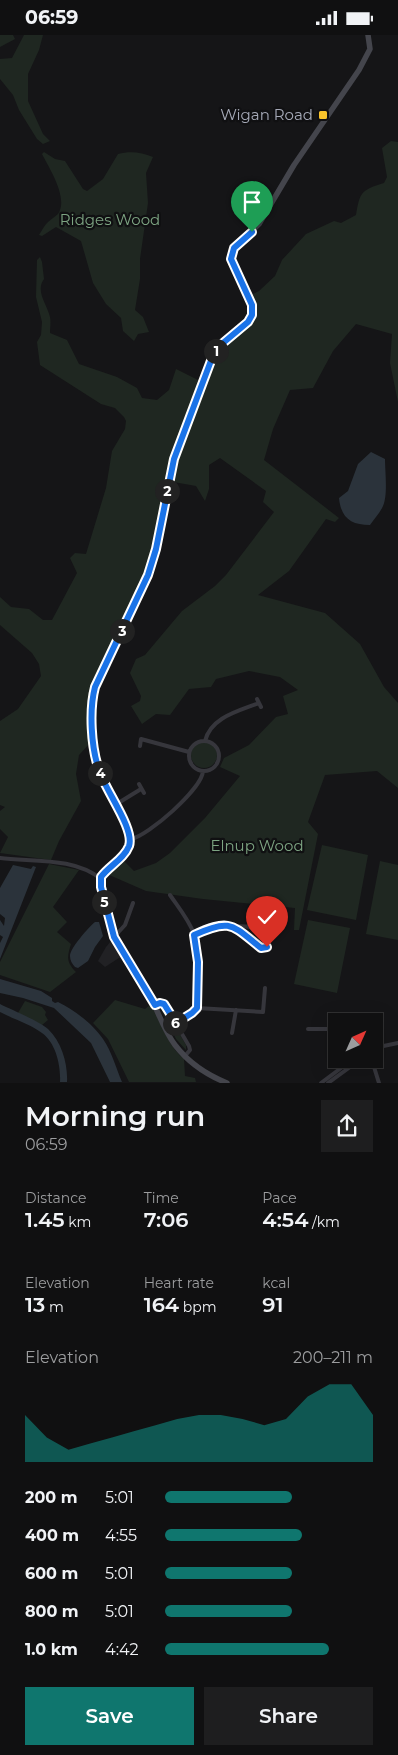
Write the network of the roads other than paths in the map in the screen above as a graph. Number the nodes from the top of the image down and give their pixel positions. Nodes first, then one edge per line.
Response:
1 (368, 35) edge
2 (259, 703) dead end
3 (205, 741) junction
4 (140, 746) dead end
5 (189, 752) junction
6 (203, 771) junction
7 (144, 793) dead end
8 (115, 805) junction
9 (131, 839) junction
10 (1, 858) edge
11 (0, 864) edge
12 (101, 879) junction
13 (170, 895) dead end
14 (133, 903) dead end
15 (234, 926) junction
16 (194, 935) junction
17 (114, 937) junction
18 (265, 988) dead end
19 (155, 1005) junction
20 (197, 1008) junction
21 (236, 1010) junction
22 (176, 1023) junction
23 (328, 1028) edge
24 (308, 1029) dead end
25 (232, 1033) dead end
26 (398, 1043) edge
27 (383, 1047) edge
28 (186, 1056) junction
29 (341, 1068) edge
30 (343, 1068) edge
31 (374, 1068) edge
32 (227, 1083) edge
33 (321, 1083) edge
34 (328, 1083) edge
35 (379, 1083) edge

1 - 8 main road
2 - 3 street
3 - 5 street
3 - 6 street
4 - 5 street
5 - 6 street
6 - 9 street
7 - 8 street
8 - 9 main road
9 - 12 main road
10 - 11 street
10 - 12 street
12 - 17 main road
13 - 16 street
14 - 17 street
15 - 15 street
15 - 16 street
16 - 20 street
17 - 19 main road
18 - 21 street
19 - 22 street
19 - 28 main road
20 - 21 street
20 - 22 street
21 - 25 street
22 - 28 street
23 - 24 street
26 - 27 street
28 - 32 main road
29 - 33 street
30 - 34 street
31 - 35 street

